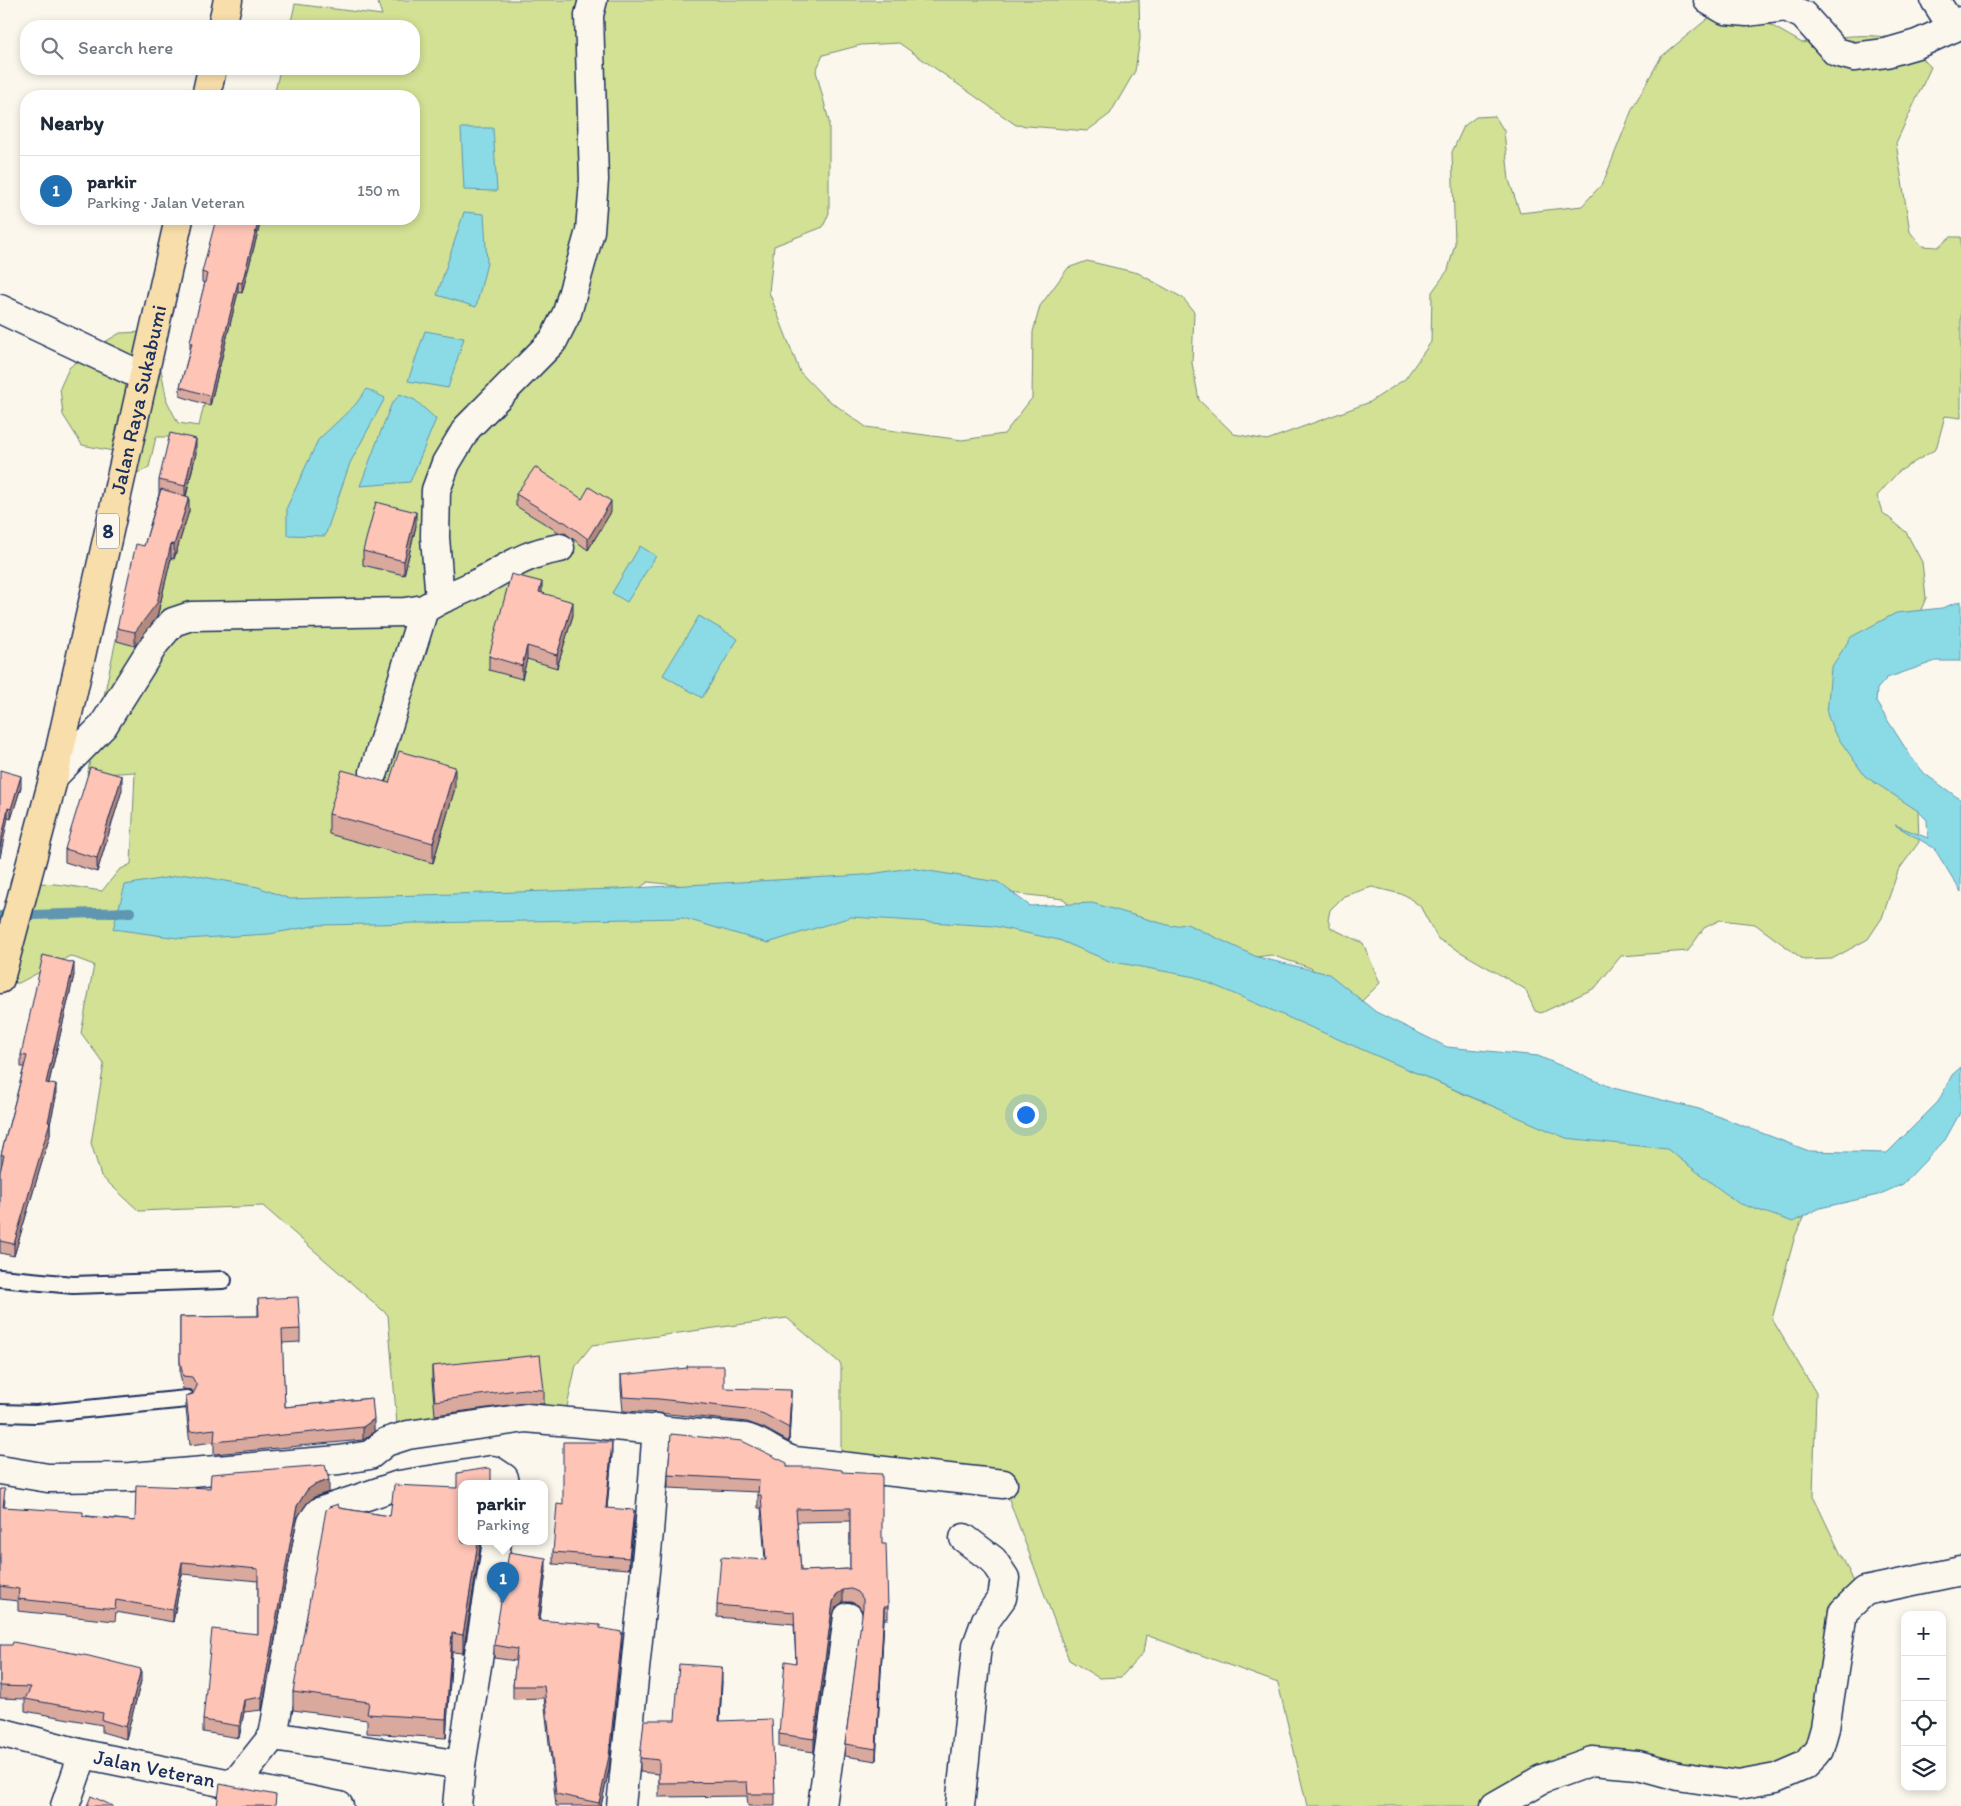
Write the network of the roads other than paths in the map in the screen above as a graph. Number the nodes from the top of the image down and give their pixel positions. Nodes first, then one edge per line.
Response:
1 (228, 0) edge
2 (594, 0) edge
3 (1708, 0) edge
4 (1935, 0) edge
5 (223, 20) edge
6 (1957, 24) edge
7 (211, 75) edge
8 (207, 90) edge
9 (178, 225) edge
10 (0, 309) edge
11 (142, 376) junction
12 (560, 548) dead end
13 (432, 604) junction
14 (374, 772) dead end
15 (54, 776) junction
16 (0, 979) edge
17 (0, 1278) edge
18 (223, 1280) dead end
19 (187, 1399) edge
20 (0, 1413) edge
21 (657, 1428) junction
22 (0, 1470) edge
23 (504, 1480) edge
24 (1003, 1484) dead end
25 (964, 1538) dead end
26 (497, 1545) edge
27 (1961, 1570) edge
28 (848, 1617) dead end
29 (0, 1732) edge
30 (273, 1736) junction
31 (83, 1754) junction
32 (461, 1765) junction
33 (234, 1785) junction
34 (65, 1806) edge
35 (339, 1806) edge
36 (457, 1806) edge
37 (621, 1806) edge
38 (822, 1806) edge
39 (960, 1806) edge
40 (1496, 1806) edge

1 - 5 highway
2 - 13 street
3 - 6 street
4 - 6 street
7 - 8 highway
9 - 11 highway, Jalan Raya Sukabumi / 8
10 - 11 street
11 - 15 highway, Jalan Raya Sukabumi / 8
12 - 13 street
13 - 14 street
13 - 15 street
15 - 16 highway, Jalan Raya Sukabumi / 8
17 - 18 lane
19 - 20 lane
21 - 22 street
21 - 24 street
21 - 37 street
23 - 30 street
25 - 39 street
26 - 32 street
27 - 40 street
28 - 38 street
29 - 31 street, Jalan Veteran
30 - 32 street
30 - 33 street
31 - 33 street, Jalan Veteran
31 - 34 street
32 - 36 street
33 - 35 street, Jalan Veteran

